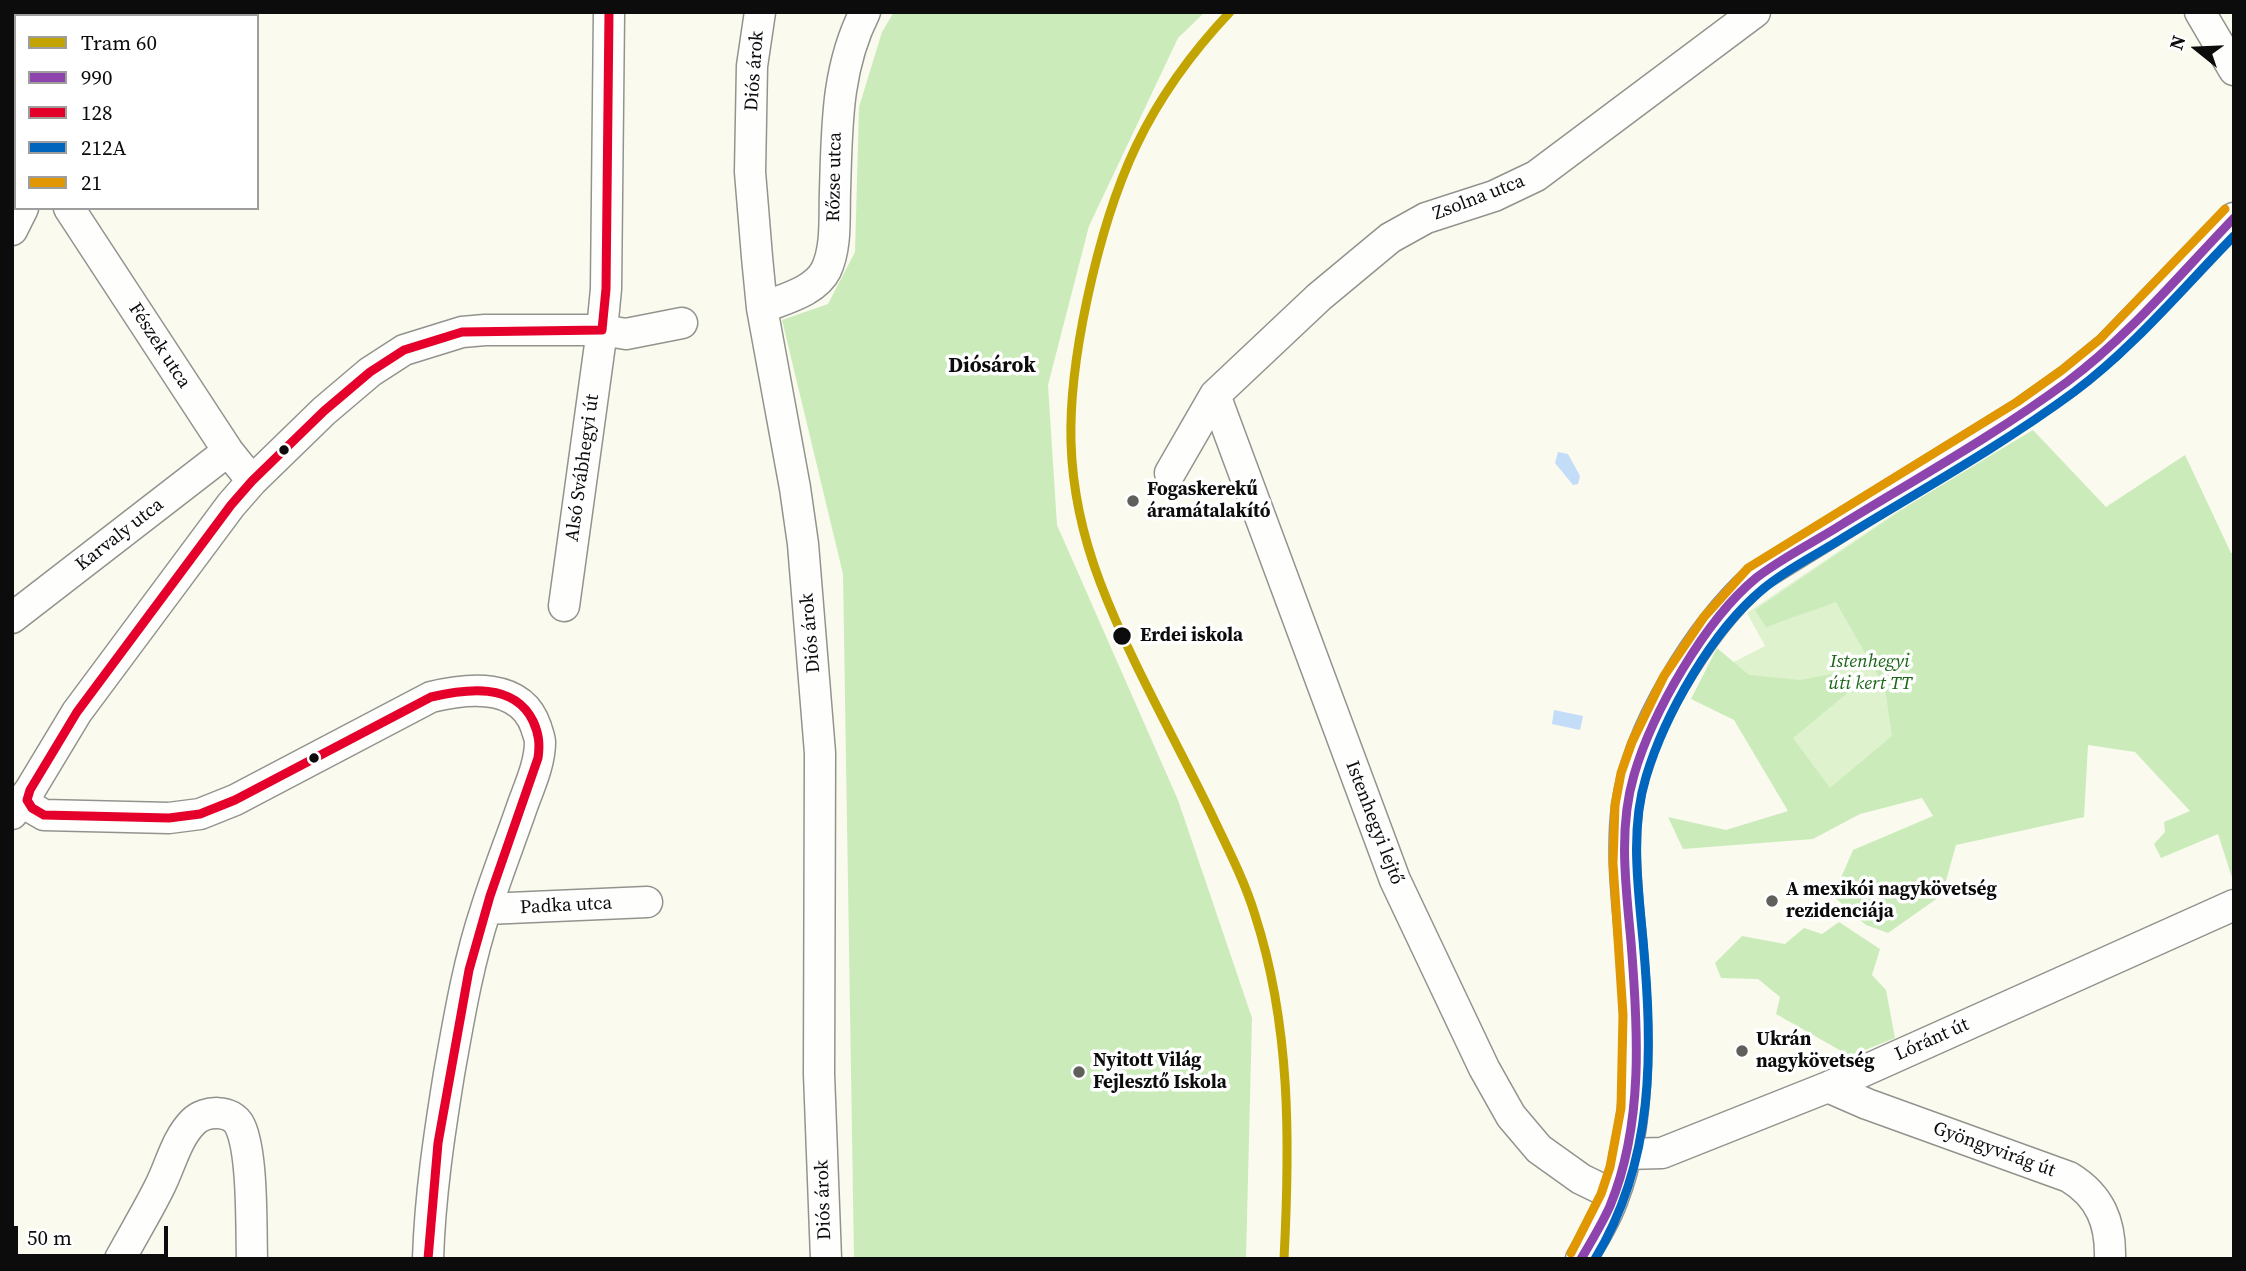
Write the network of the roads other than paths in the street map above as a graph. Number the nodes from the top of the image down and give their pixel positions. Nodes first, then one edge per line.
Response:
1 (609, 12) edge
2 (760, 12) edge
3 (865, 12) edge
4 (1755, 12) edge
5 (2200, 12) edge
6 (2234, 70) edge
7 (22, 210) edge
8 (70, 210) edge
9 (2234, 218) edge
10 (12, 230) edge
11 (762, 308) junction
12 (682, 323) dead end
13 (590, 330) junction
14 (1215, 395) junction
15 (228, 451) junction
16 (1170, 473) dead end
17 (252, 481) junction
18 (564, 606) dead end
19 (12, 618) edge
20 (30, 790) junction
21 (12, 814) edge
22 (647, 902) dead end
23 (2234, 905) edge
24 (486, 909) junction
25 (1828, 1087) junction
26 (1625, 1154) junction
27 (1614, 1195) junction
28 (120, 1259) edge
29 (252, 1259) edge
30 (428, 1259) edge
31 (826, 1259) edge
32 (1581, 1259) edge
33 (2110, 1259) edge

1 - 13 street, Alsó Svábhegyi út
2 - 11 street, Diós árok
3 - 11 street, Rőzse utca
4 - 14 street, Zsolna utca
5 - 6 street
7 - 10 street
8 - 15 street, Fészek utca
9 - 26 street
11 - 31 street, Diós árok
12 - 13 street
13 - 17 street
13 - 18 street, Alsó Svábhegyi út
14 - 16 street, Zsolna utca
14 - 27 street, Istenhegyi lejtő
15 - 17 street, Fészek utca
15 - 19 street, Karvaly utca
17 - 20 street
20 - 21 street
20 - 24 street
22 - 24 street, Padka utca
23 - 25 street, Lóránt út
24 - 30 street
25 - 26 street, Lóránt út
25 - 33 street, Gyöngyvirág út
26 - 27 street
27 - 32 street
28 - 29 street

